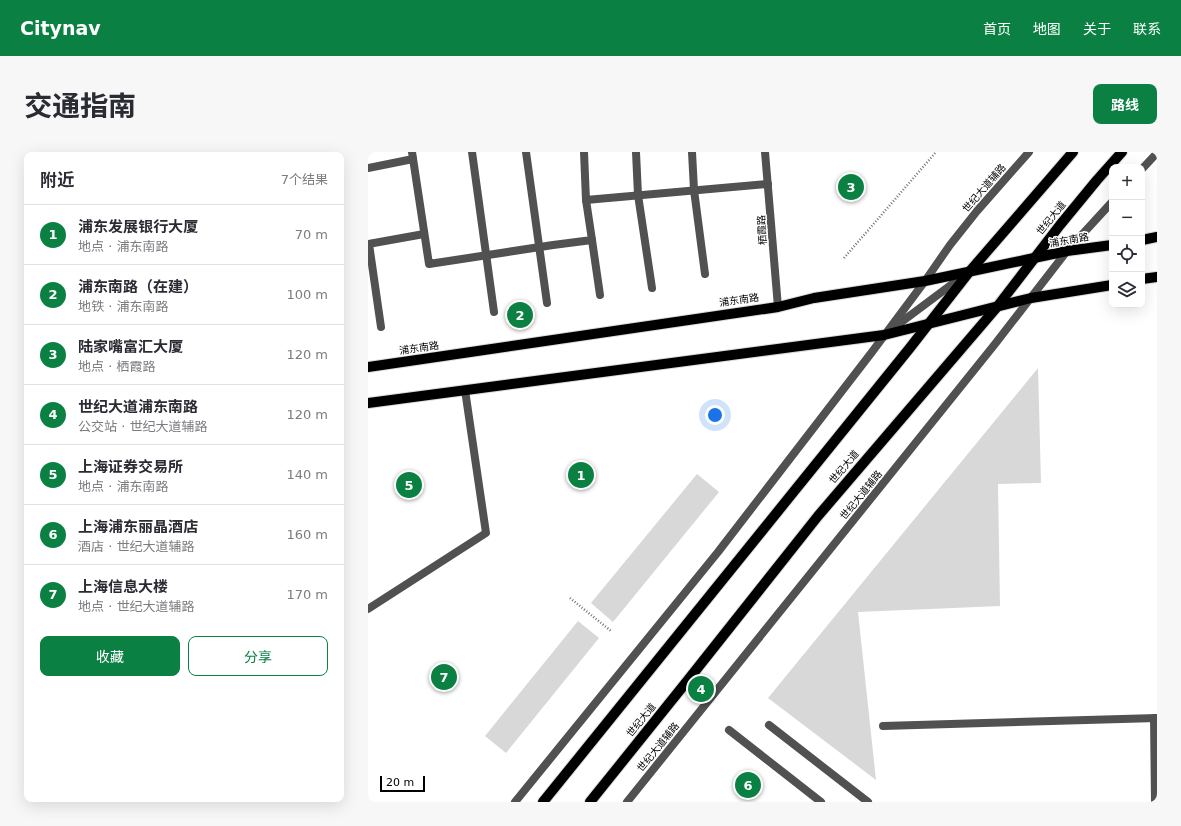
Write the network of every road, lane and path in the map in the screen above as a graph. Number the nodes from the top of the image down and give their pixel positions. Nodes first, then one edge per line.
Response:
1 (472, 152) edge
2 (526, 152) edge
3 (584, 152) edge
4 (636, 152) edge
5 (692, 152) edge
6 (765, 152) edge
7 (936, 152) edge
8 (1029, 152) edge
9 (1073, 152) edge
10 (1122, 152) edge
11 (1157, 152) edge
12 (413, 156) edge
13 (1145, 166) edge
14 (368, 168) edge
15 (768, 184) junction
16 (694, 190) junction
17 (638, 195) junction
18 (586, 200) junction
19 (1109, 205) edge
20 (424, 234) junction
21 (1157, 237) edge
22 (1145, 239) edge
23 (592, 240) junction
24 (369, 244) edge
25 (1109, 245) edge
26 (539, 247) junction
27 (1067, 251) junction
28 (486, 255) junction
29 (844, 258) dead end
30 (1034, 258) junction
31 (970, 271) junction
32 (705, 274) dead end
33 (1157, 277) edge
34 (1145, 279) edge
35 (925, 281) junction
36 (1109, 285) edge
37 (652, 288) dead end
38 (600, 295) dead end
39 (1031, 298) junction
40 (547, 303) dead end
41 (778, 307) junction
42 (997, 307) junction
43 (494, 312) dead end
44 (928, 324) junction
45 (381, 328) dead end
46 (884, 335) junction
47 (368, 368) edge
48 (465, 390) junction
49 (368, 403) edge
50 (570, 598) dead end
51 (368, 609) edge
52 (611, 631) dead end
53 (1155, 718) edge
54 (769, 725) dead end
55 (884, 726) dead end
56 (729, 730) dead end
57 (515, 802) edge
58 (543, 802) edge
59 (590, 802) edge
60 (627, 802) edge
61 (821, 802) edge
62 (868, 802) edge
63 (1155, 802) edge

1 - 28 street
2 - 26 street
3 - 18 street
4 - 17 street
5 - 16 street
6 - 15 street, 栖霞路
7 - 29 path
8 - 35 street, 世纪大道辅路
9 - 31 main road
10 - 30 main road, 世纪大道
11 - 13 street
12 - 14 street
12 - 20 street
15 - 16 street
15 - 41 street, 栖霞路
16 - 17 street
16 - 32 street
17 - 18 street
17 - 37 street
18 - 23 street
19 - 27 street, 世纪大道辅路
20 - 24 street
20 - 28 street
21 - 22 main road
23 - 26 street
23 - 38 street
24 - 45 street
25 - 27 main road, 浦东南路
26 - 28 street
26 - 40 street
27 - 30 main road, 浦东南路
27 - 39 street, 世纪大道辅路
28 - 43 street
30 - 31 main road, 浦东南路
30 - 42 main road, 世纪大道
31 - 35 main road, 浦东南路
31 - 44 main road
31 - 46 street, 世纪大道辅路
33 - 34 main road
35 - 41 main road, 浦东南路
35 - 46 street, 世纪大道辅路
36 - 39 main road
39 - 42 main road
39 - 60 street, 世纪大道辅路
41 - 47 main road, 浦东南路
42 - 44 main road
42 - 59 main road, 世纪大道
44 - 46 main road
44 - 58 main road
46 - 48 main road
46 - 57 street, 世纪大道辅路
48 - 49 main road
48 - 51 street
50 - 52 path
53 - 55 street
53 - 63 street
54 - 62 street
56 - 61 street

